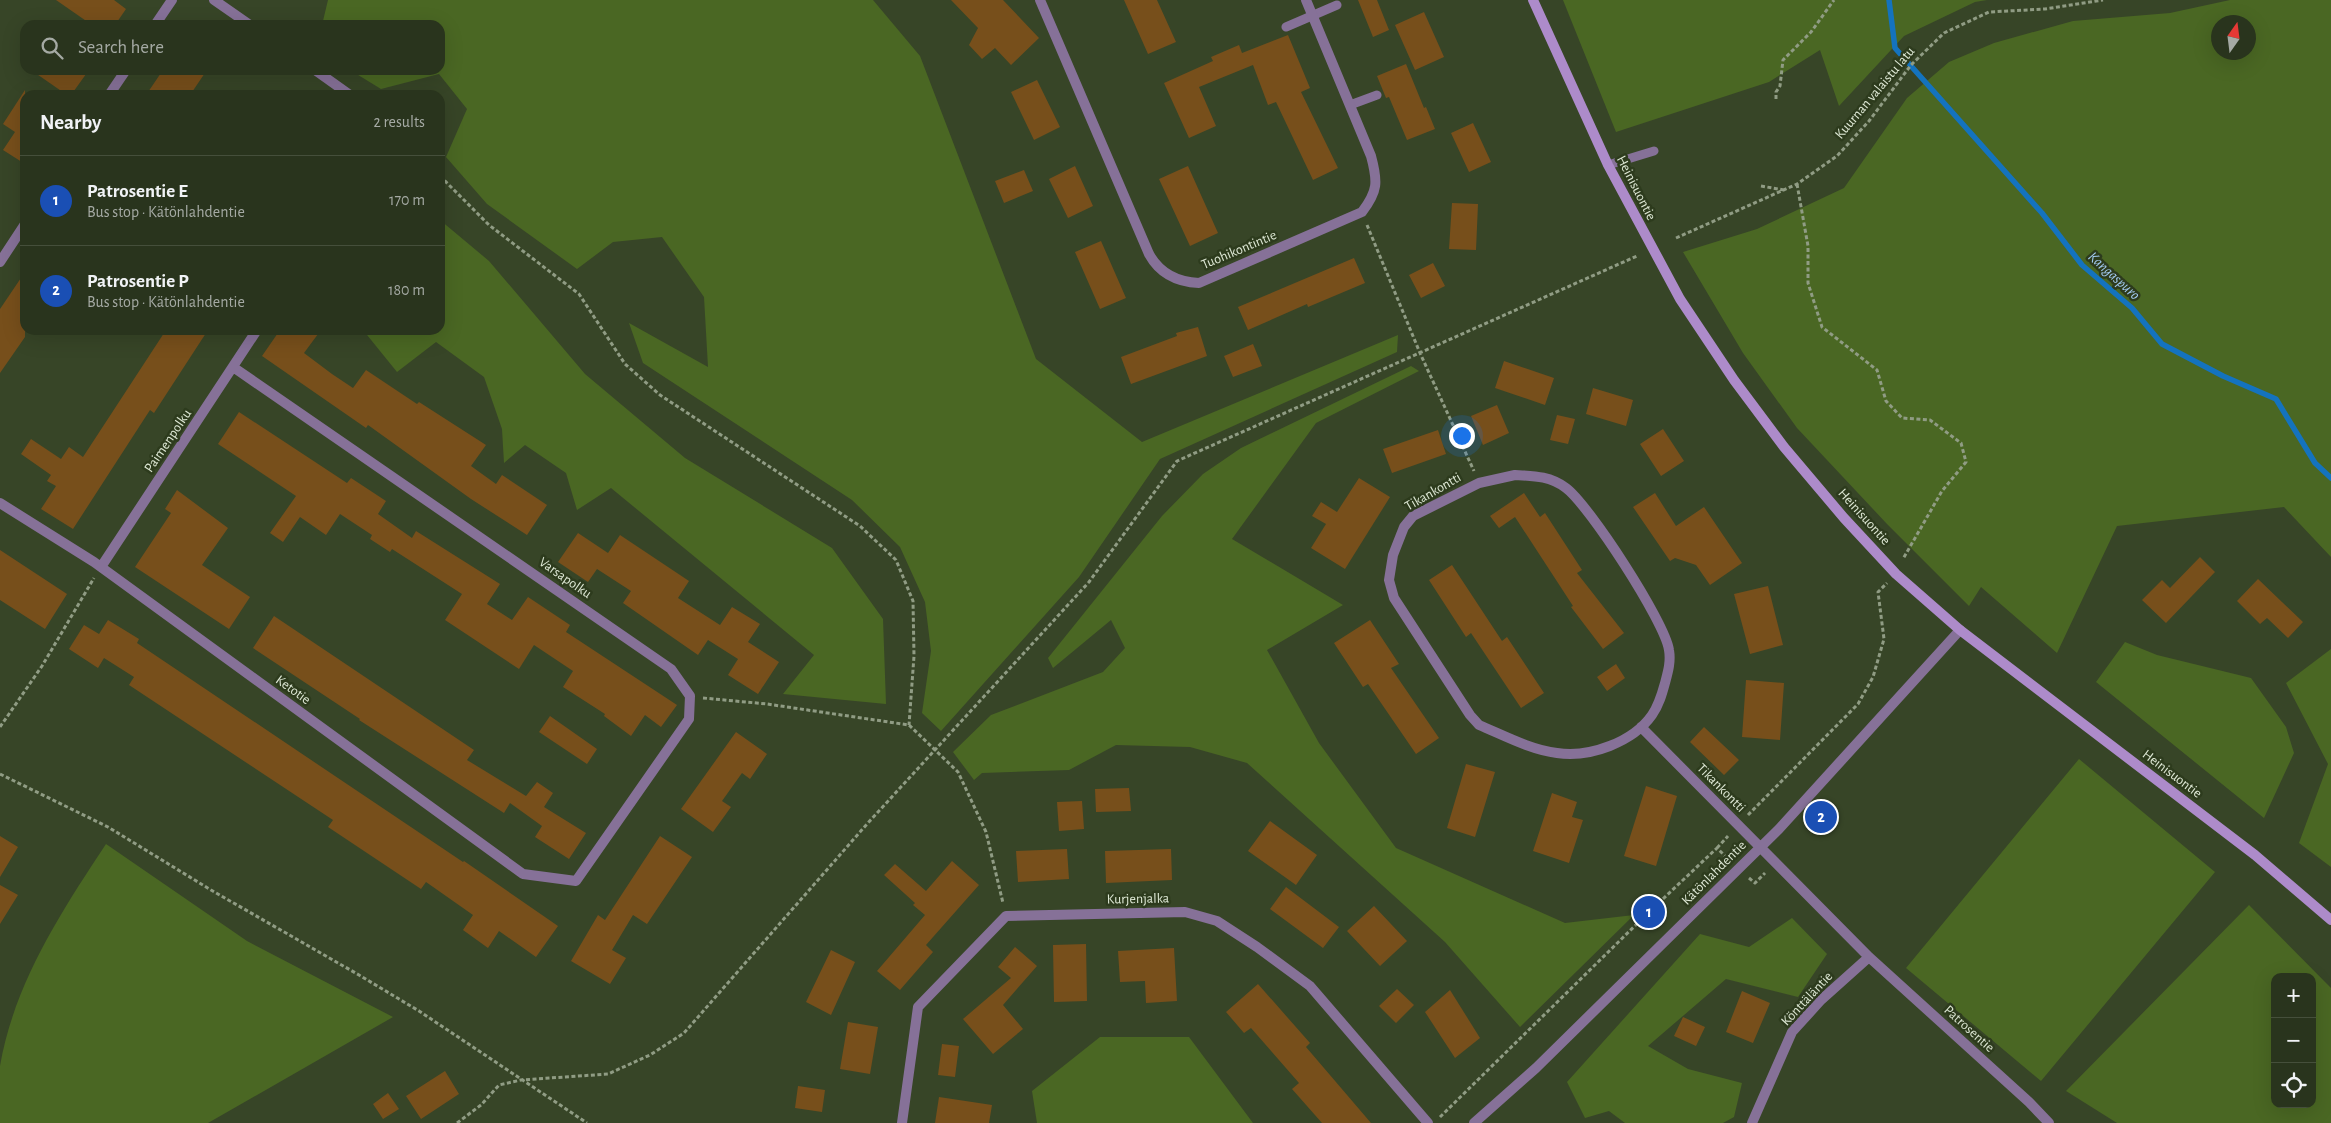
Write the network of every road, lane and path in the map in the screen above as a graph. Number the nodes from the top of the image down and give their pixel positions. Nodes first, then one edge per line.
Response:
1 (172, 0) edge
2 (214, 0) edge
3 (1040, 0) edge
4 (1306, 0) edge
5 (1533, 0) edge
6 (1834, 0) edge
7 (2103, 0) edge
8 (1338, 5) dead end
9 (1313, 16) junction
10 (158, 20) edge
11 (243, 20) edge
12 (1286, 27) dead end
13 (123, 75) edge
14 (322, 75) edge
15 (112, 90) edge
16 (343, 90) edge
17 (1377, 95) dead end
18 (1776, 99) dead end
19 (1350, 105) junction
20 (1654, 151) dead end
21 (1608, 165) junction
22 (445, 181) edge
23 (1797, 184) junction
24 (1761, 186) dead end
25 (1784, 190) junction
26 (1362, 212) junction
27 (20, 232) edge
28 (1676, 238) dead end
29 (1636, 256) dead end
30 (0, 262) edge
31 (253, 335) edge
32 (1420, 353) junction
33 (233, 367) junction
34 (1479, 483) junction
35 (0, 503) edge
36 (101, 567) junction
37 (1896, 574) junction
38 (1960, 630) junction
39 (690, 696) junction
40 (909, 726) junction
41 (0, 727) edge
42 (1641, 727) junction
43 (937, 750) junction
44 (0, 774) edge
45 (1738, 824) junction
46 (1760, 846) junction
47 (1717, 848) junction
48 (1777, 863) junction
49 (1737, 869) junction
50 (1006, 916) junction
51 (2331, 920) edge
52 (1869, 956) junction
53 (521, 1080) junction
54 (457, 1123) edge
55 (587, 1123) edge
56 (902, 1123) edge
57 (1428, 1123) edge
58 (1434, 1123) edge
59 (1474, 1123) edge
60 (1752, 1123) edge
61 (2049, 1123) edge

1 - 10 street
2 - 11 street
3 - 26 street, Tuohikontintie
4 - 9 street
5 - 21 street, Heinisuontie
6 - 18 path
7 - 23 path, Kuurnan valaistu latu
8 - 9 lane
9 - 12 lane
9 - 19 street
13 - 15 street
14 - 16 street
17 - 19 lane
19 - 26 street
20 - 21 lane
21 - 37 street, Heinisuontie
22 - 40 path
23 - 25 path, Kuurnan valaistu latu
23 - 37 path
24 - 25 path
25 - 28 path, Kuurnan valaistu latu
26 - 32 path
27 - 30 street
29 - 32 path
31 - 33 street, Paimenpolku
32 - 34 path
32 - 43 path
33 - 36 street, Paimenpolku
33 - 39 street, Varsapolku
34 - 42 street, Tikankontti
34 - 42 street, Tikankontti
35 - 36 street, Ketotie
36 - 39 street, Ketotie
36 - 41 path
37 - 38 street, Heinisuontie
37 - 45 path
38 - 46 street, Kätönlahdentie
38 - 51 street, Heinisuontie
39 - 40 path
40 - 43 path
42 - 45 street, Tikankontti
43 - 50 path
43 - 53 path
44 - 53 path
45 - 46 street, Tikankontti
45 - 47 path
46 - 48 street, Tikankontti
46 - 49 street, Kätönlahdentie
47 - 49 path
47 - 58 path
48 - 49 path
48 - 52 street, Patrosentie
49 - 59 street, Kätönlahdentie
50 - 56 street
50 - 57 street, Kurjenjalka
52 - 60 street, Könttäläntie
52 - 61 street, Patrosentie
53 - 54 path
53 - 55 path

